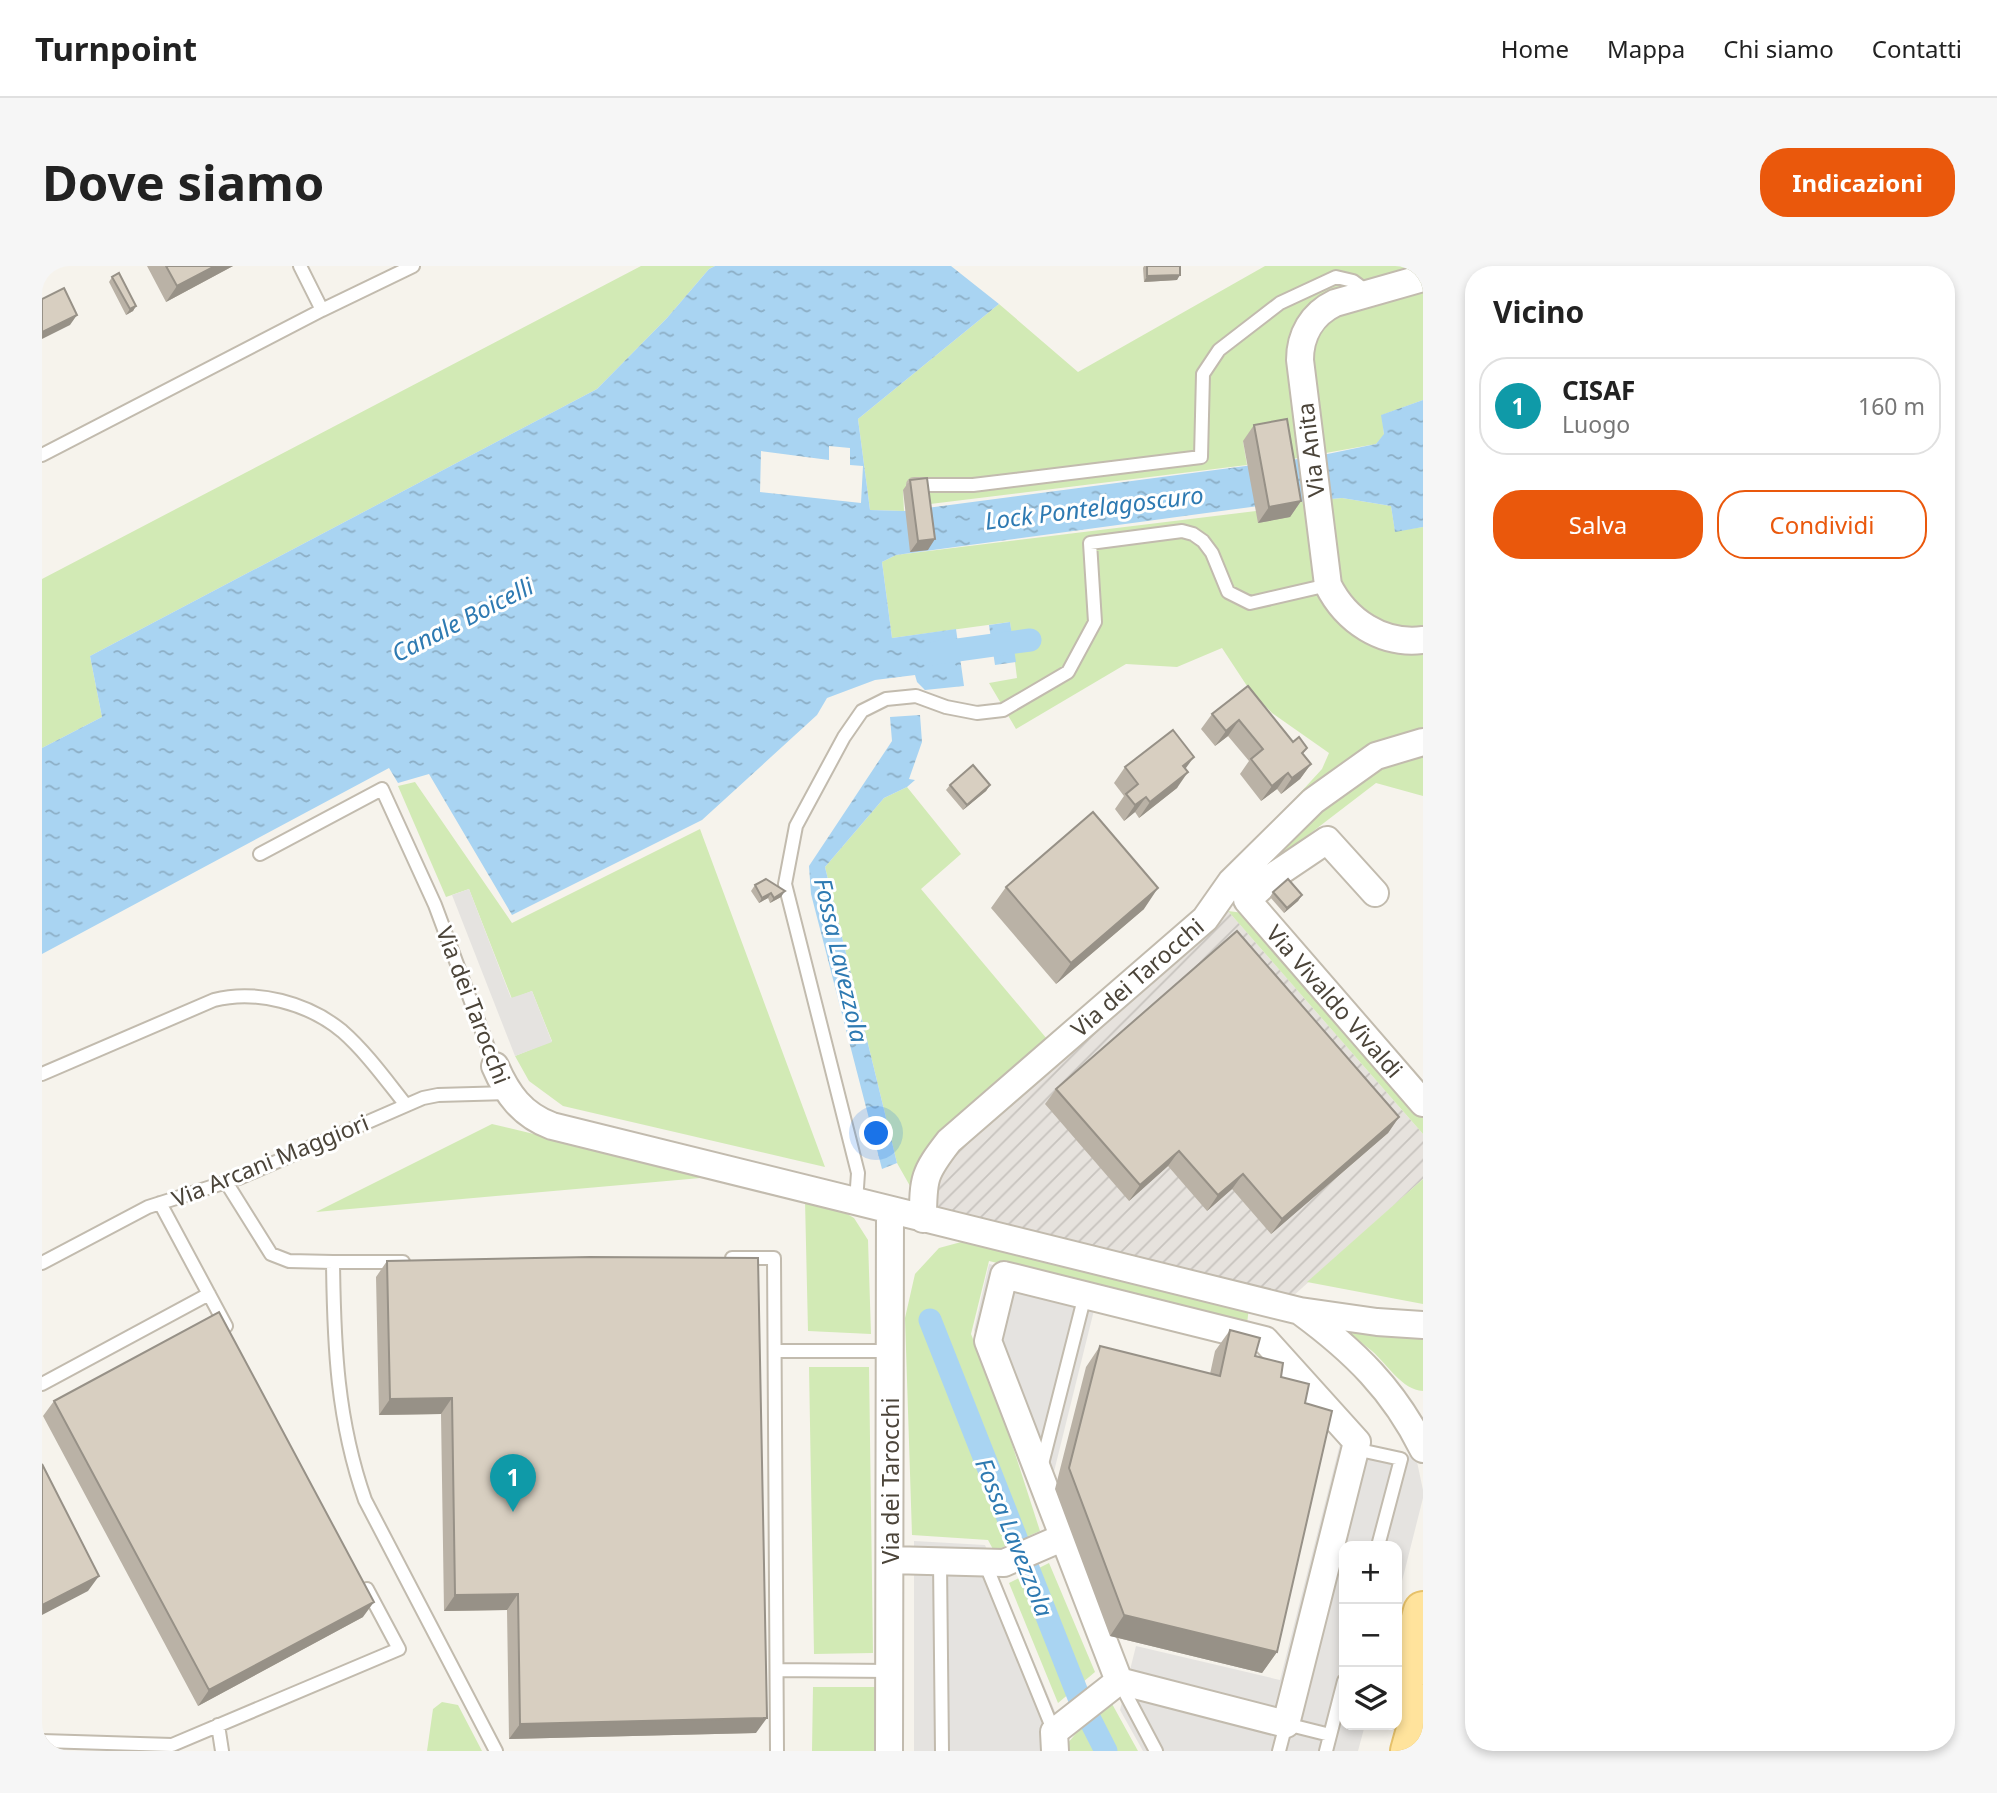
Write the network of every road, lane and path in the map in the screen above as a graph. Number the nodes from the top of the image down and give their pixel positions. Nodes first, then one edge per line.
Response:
1 (300, 266) edge
2 (413, 266) edge
3 (1423, 278) edge
4 (1370, 293) junction
5 (322, 310) junction
6 (42, 455) edge
7 (908, 485) edge
8 (1328, 585) junction
9 (1423, 640) edge
10 (1423, 742) edge
11 (260, 854) dead end
12 (1239, 891) junction
13 (1375, 893) dead end
14 (495, 1066) joint
15 (42, 1073) edge
16 (509, 1093) junction
17 (1423, 1103) edge
18 (406, 1105) junction
19 (226, 1182) junction
20 (856, 1202) junction
21 (160, 1203) junction
22 (890, 1210) junction
23 (923, 1219) junction
24 (719, 1258) edge
25 (416, 1261) edge
26 (333, 1262) junction
27 (42, 1263) edge
28 (209, 1294) junction
29 (1085, 1295) junction
30 (1273, 1304) junction
31 (1300, 1311) junction
32 (1423, 1325) edge
33 (1265, 1340) junction
34 (235, 1343) edge
35 (775, 1351) junction
36 (890, 1351) junction
37 (42, 1384) edge
38 (1394, 1398) junction
39 (1423, 1404) edge
40 (1355, 1449) junction
41 (1423, 1450) edge
42 (1040, 1475) junction
43 (1064, 1537) junction
44 (1379, 1541) edge
45 (890, 1560) junction
46 (940, 1561) junction
47 (995, 1563) junction
48 (359, 1576) edge
49 (1423, 1611) edge
50 (777, 1670) junction
51 (890, 1671) junction
52 (1109, 1688) junction
53 (1402, 1689) edge
54 (1339, 1700) edge
55 (1423, 1704) edge
56 (1286, 1724) junction
57 (218, 1725) junction
58 (1391, 1730) edge
59 (1061, 1733) edge
60 (1330, 1735) junction
61 (42, 1741) edge
62 (222, 1751) edge
63 (496, 1751) edge
64 (777, 1751) edge
65 (890, 1751) edge
66 (942, 1751) edge
67 (1157, 1751) edge
68 (1279, 1751) edge
69 (1326, 1751) edge
70 (1385, 1751) edge
71 (1410, 1751) edge

1 - 5 lane
2 - 5 lane
3 - 4 street, Via Anita
4 - 7 lane
4 - 8 street, Via Anita
5 - 6 lane
8 - 9 street, Via Anita
8 - 20 lane
10 - 12 street, Via dei Tarocchi
11 - 14 lane, Via dei Tarocchi
12 - 13 street
12 - 17 street, Via Vivaldo Vivaldi
12 - 23 street, Via dei Tarocchi
14 - 16 street, Via dei Tarocchi
15 - 18 lane
16 - 18 lane, Via Arcani Maggiori
16 - 20 street, Via dei Tarocchi
18 - 19 lane, Via Arcani Maggiori
19 - 21 lane, Via Arcani Maggiori
19 - 26 lane
20 - 22 street, Via dei Tarocchi
21 - 27 lane, Via Arcani Maggiori
21 - 28 lane
22 - 23 street, Via dei Tarocchi
22 - 36 street, Via dei Tarocchi
23 - 30 street, Via dei Tarocchi
24 - 35 lane
25 - 26 lane
26 - 63 lane
28 - 34 lane
28 - 37 lane
29 - 33 street
29 - 42 lane
29 - 42 street
30 - 31 street, Via dei Tarocchi
30 - 33 street
31 - 32 street, Via dei Tarocchi
31 - 38 street, Via dei Tarocchi
33 - 40 street
35 - 36 lane
35 - 50 lane
36 - 45 street, Via dei Tarocchi
38 - 39 street
38 - 41 street, Via dei Tarocchi
40 - 44 lane
40 - 56 street
42 - 43 street
43 - 47 street
43 - 52 street
45 - 46 street
45 - 51 street, Via dei Tarocchi
46 - 47 street
46 - 66 lane
47 - 59 lane
48 - 57 lane
49 - 53 main road
50 - 51 lane
50 - 64 lane
51 - 65 street, Via dei Tarocchi
52 - 56 street
52 - 59 street
52 - 67 lane
54 - 60 lane
55 - 71 main road
56 - 60 lane
56 - 68 lane
57 - 61 lane
57 - 62 lane
58 - 70 main road
60 - 69 lane

